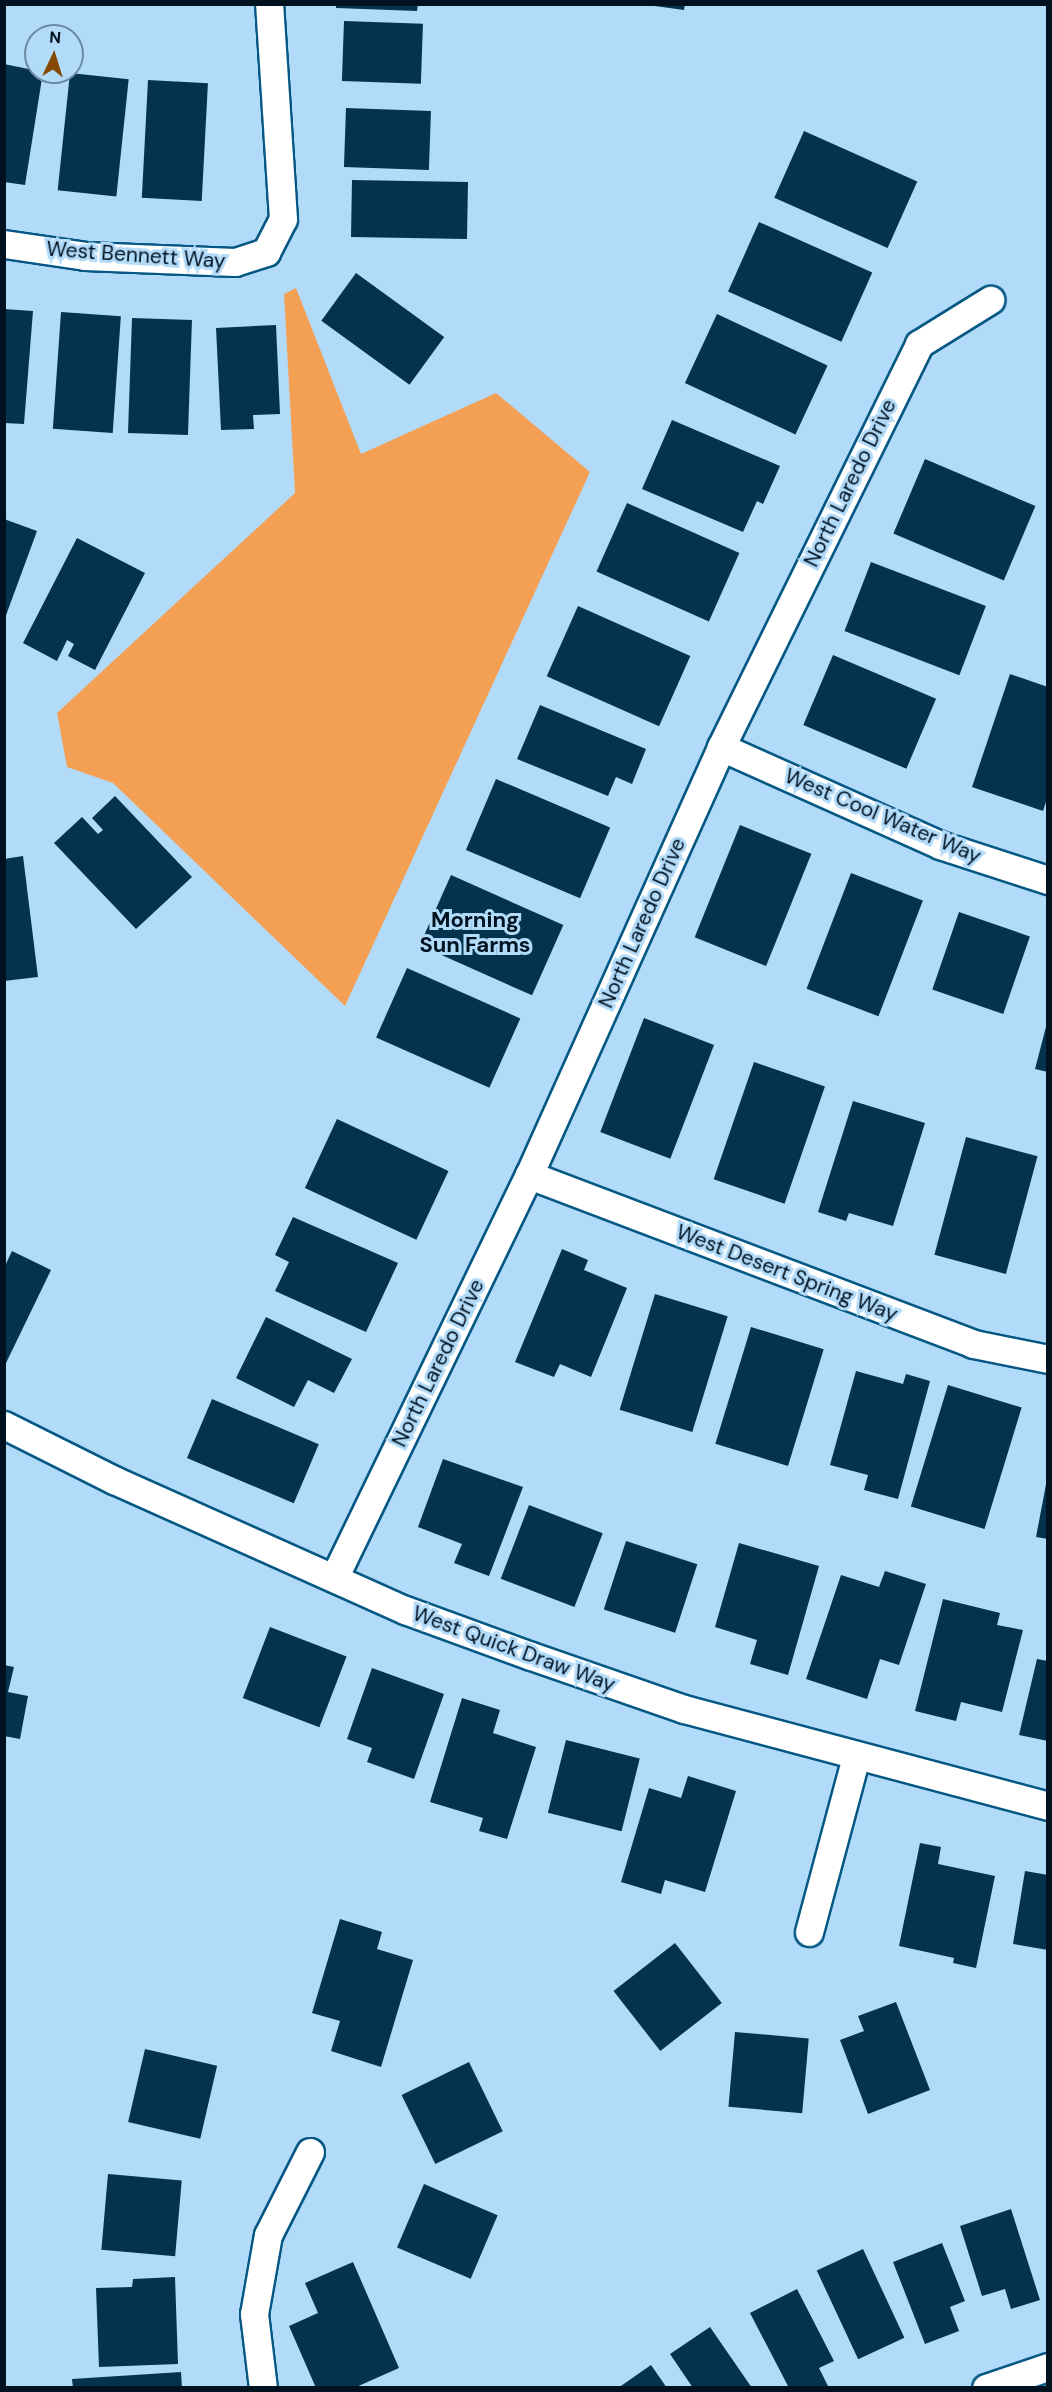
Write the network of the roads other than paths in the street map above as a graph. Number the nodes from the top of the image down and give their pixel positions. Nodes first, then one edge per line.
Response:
1 (269, 4) edge
2 (4, 244) edge
3 (990, 300) dead end
4 (721, 747) junction
5 (1047, 880) edge
6 (529, 1175) junction
7 (1047, 1359) edge
8 (4, 1425) edge
9 (334, 1578) junction
10 (856, 1757) junction
11 (1047, 1806) edge
12 (809, 1932) dead end
13 (310, 2152) dead end
14 (1047, 2367) edge
15 (263, 2388) edge
16 (986, 2388) edge

1 - 2 street, West Bennett Way
3 - 4 street, North Laredo Drive
4 - 5 street, West Cool Water Way
4 - 6 street, North Laredo Drive
6 - 7 street, West Desert Spring Way
6 - 9 street, North Laredo Drive
8 - 9 street, West Quick Draw Way
9 - 10 street, West Quick Draw Way
10 - 11 street, West Quick Draw Way
10 - 12 street
13 - 15 street
14 - 16 street

